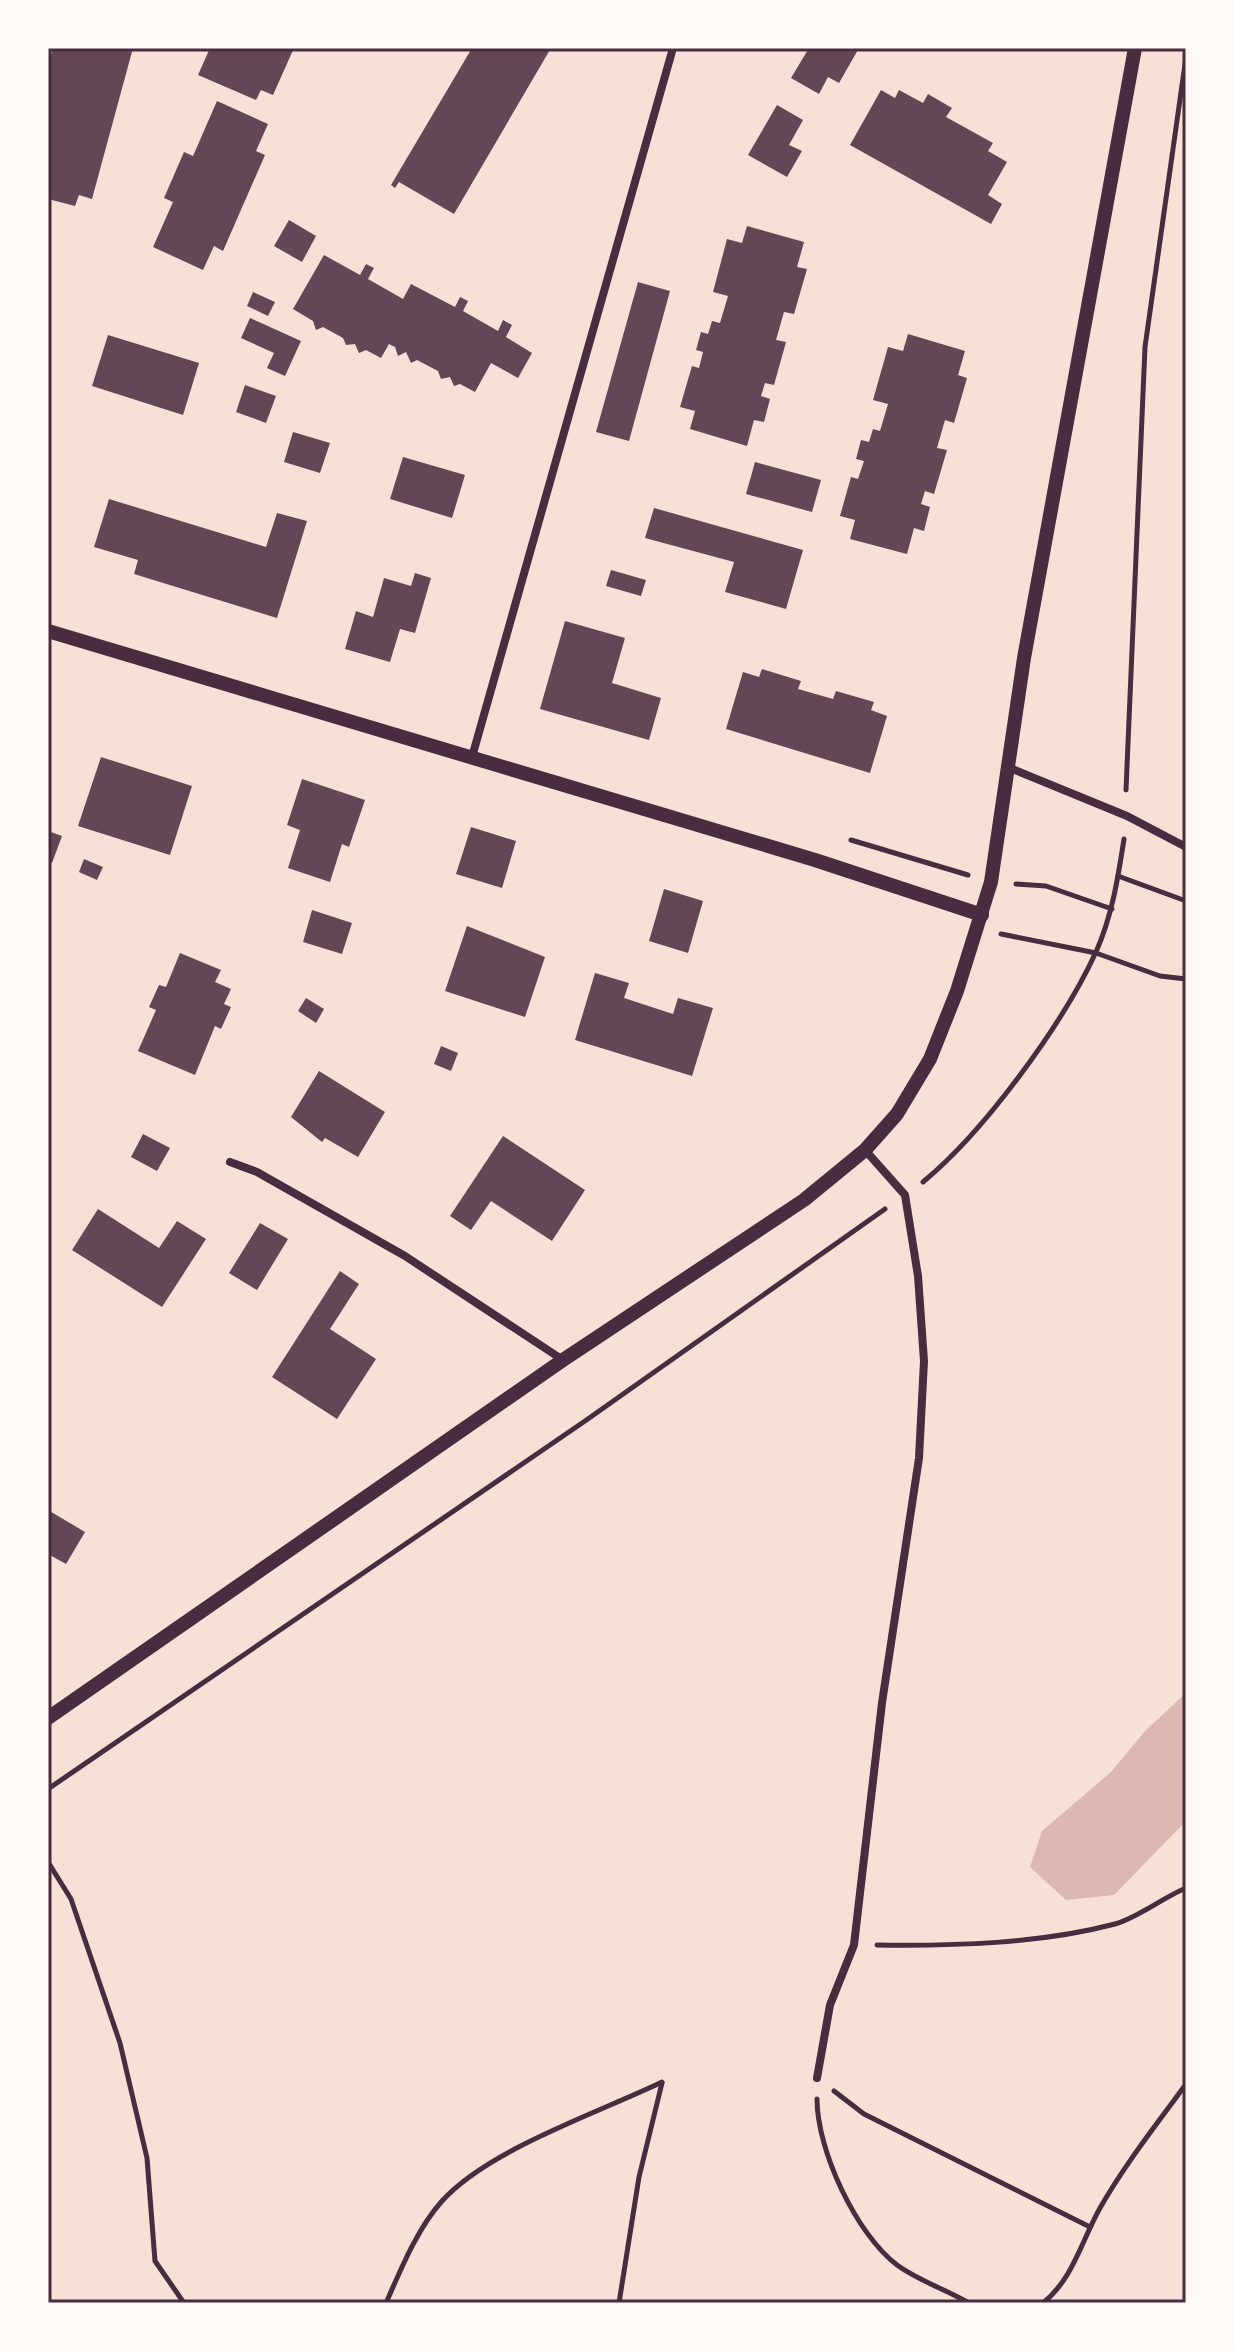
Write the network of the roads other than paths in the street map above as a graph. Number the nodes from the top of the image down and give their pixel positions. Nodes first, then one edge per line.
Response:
1 (673, 48) edge
2 (1135, 48) edge
3 (48, 631) edge
4 (472, 757) junction
5 (1010, 768) junction
6 (1186, 847) edge
7 (979, 922) junction
8 (865, 1150) junction
9 (230, 1162) dead end
10 (563, 1360) junction
11 (48, 1718) edge
12 (817, 2078) road end

1 - 4 street
2 - 5 street
3 - 4 street
4 - 7 street
5 - 6 street
5 - 7 street
7 - 8 street
8 - 10 street
8 - 12 street
9 - 10 street
10 - 11 street

